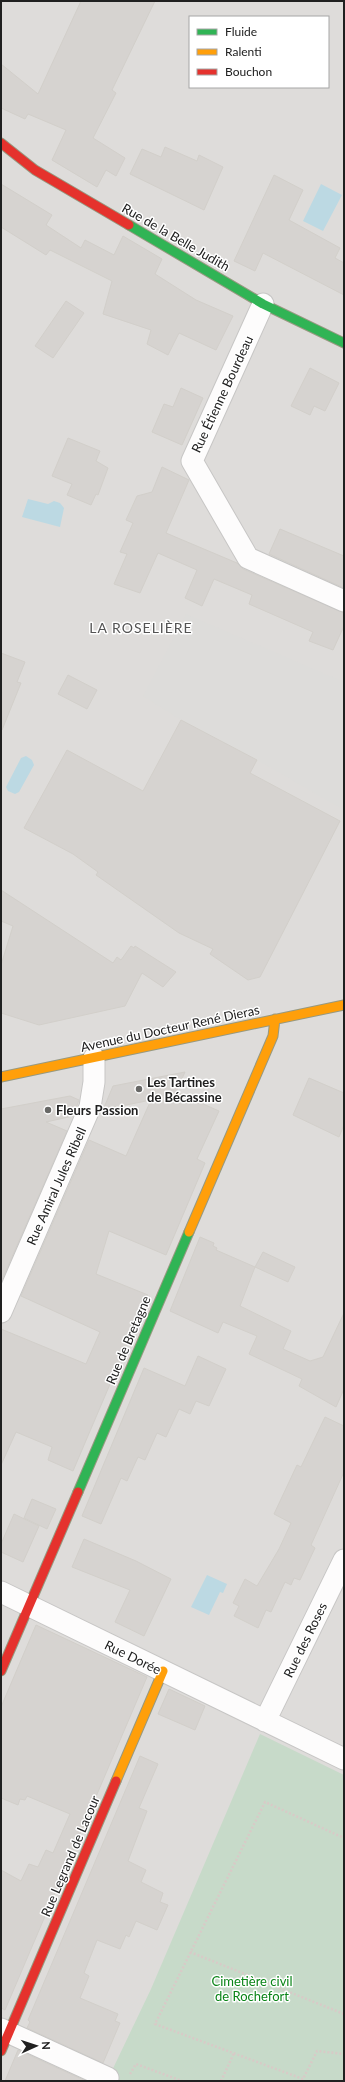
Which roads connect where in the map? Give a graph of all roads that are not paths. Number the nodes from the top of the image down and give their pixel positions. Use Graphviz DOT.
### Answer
graph roads {
  1 [pos="1,143"];
  2 [pos="263,304"];
  3 [pos="344,343"];
  4 [pos="344,600"];
  5 [pos="344,1005"];
  6 [pos="275,1019"];
  7 [pos="94,1058"];
  8 [pos="1,1077"];
  9 [pos="1,1312"];
  10 [pos="344,1560"];
  11 [pos="1,1592"];
  12 [pos="29,1606"];
  13 [pos="1,1670"];
  14 [pos="163,1671"];
  15 [pos="265,1721"];
  16 [pos="344,1759"];
  17 [pos="5,2030"];
  18 [pos="1,2051"];
  19 [pos="108,2078"];
  1 -- 2 [label="street, Rue de la Belle Judith"];
  2 -- 3 [label="street, Rue de la Belle Judith"];
  2 -- 4 [label="street, Rue Étienne Bourdeau"];
  5 -- 6 [label="street, Avenue du Docteur René Dieras"];
  6 -- 7 [label="street, Avenue du Docteur René Dieras"];
  6 -- 12 [label="street, Rue de Bretagne"];
  7 -- 8 [label="street, Avenue du Docteur René Dieras"];
  7 -- 9 [label="street, Rue Amiral Jules Ribell"];
  10 -- 15 [label="street, Rue des Roses"];
  11 -- 12 [label="street, Rue Dorée"];
  12 -- 13 [label="street, Rue de Bretagne"];
  12 -- 14 [label="street, Rue Dorée"];
  14 -- 15 [label="street, Rue Dorée"];
  14 -- 17 [label="street, Rue Legrand de Lacour"];
  15 -- 16 [label="street, Rue Dorée"];
  17 -- 18 [label="street, Rue Legrand de Lacour"];
  17 -- 19 [label="street"];
}
